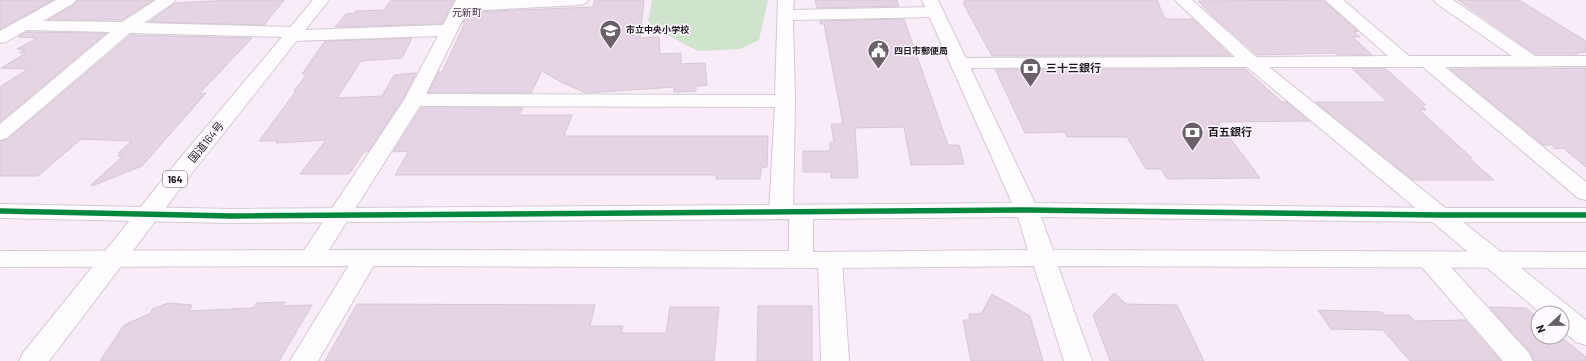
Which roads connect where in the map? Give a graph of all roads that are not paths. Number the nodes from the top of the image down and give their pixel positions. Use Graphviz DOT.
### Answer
graph roads {
  1 [pos="68,0"];
  2 [pos="167,0"];
  3 [pos="321,0"];
  4 [pos="580,0"];
  5 [pos="1183,0"];
  6 [pos="1333,0"];
  7 [pos="1442,0"];
  8 [pos="463,3"];
  9 [pos="932,6"];
  10 [pos="785,7"];
  11 [pos="23,25"];
  12 [pos="125,28"];
  13 [pos="450,30"];
  14 [pos="294,34"];
  15 [pos="0,38"];
  16 [pos="1404,61"];
  17 [pos="1427,61"];
  18 [pos="1531,61"];
  19 [pos="1251,62"];
  20 [pos="1578,62"];
  21 [pos="960,63"];
  22 [pos="1586,72"];
  23 [pos="414,100"];
  24 [pos="785,101"];
  25 [pos="0,134"];
  26 [pos="1586,193"];
  27 [pos="1027,210"];
  28 [pos="0,211"];
  29 [pos="791,212"];
  30 [pos="148,214"];
  31 [pos="1586,214"];
  32 [pos="339,215"];
  33 [pos="1439,215"];
  34 [pos="311,258"];
  35 [pos="366,258"];
  36 [pos="1044,258"];
  37 [pos="0,259"];
  38 [pos="112,259"];
  39 [pos="801,260"];
  40 [pos="830,260"];
  41 [pos="1430,260"];
  42 [pos="1494,260"];
  43 [pos="1586,260"];
  44 [pos="1549,305"];
  45 [pos="1570,322"];
  46 [pos="1586,335"];
  47 [pos="33,361"];
  48 [pos="304,361"];
  49 [pos="835,361"];
  50 [pos="1078,361"];
  51 [pos="1519,361"];
  1 -- 11 [label="main road"];
  2 -- 12 [label="main road"];
  3 -- 14 [label="main road, 国道164号 / 164"];
  4 -- 8 [label="main road"];
  5 -- 19 [label="main road"];
  6 -- 16 [label="main road"];
  7 -- 18 [label="main road"];
  8 -- 13 [label="main road"];
  9 -- 10 [label="main road"];
  9 -- 21 [label="main road"];
  10 -- 24 [label="main road"];
  11 -- 12 [label="main road"];
  11 -- 15 [label="main road"];
  12 -- 14 [label="main road"];
  12 -- 25 [label="main road"];
  13 -- 14 [label="main road"];
  13 -- 23 [label="main road"];
  14 -- 30 [label="main road, 国道164号 / 164"];
  16 -- 17 [label="main road"];
  16 -- 19 [label="main road"];
  17 -- 18 [label="main road"];
  17 -- 26 [label="main road"];
  18 -- 20 [label="main road"];
  19 -- 21 [label="main road"];
  19 -- 33 [label="main road"];
  20 -- 22 [label="main road"];
  21 -- 27 [label="main road"];
  23 -- 24 [label="main road"];
  23 -- 32 [label="main road"];
  24 -- 29 [label="main road"];
  27 -- 29 [label="main road"];
  27 -- 33 [label="main road"];
  27 -- 36 [label="main road"];
  28 -- 30 [label="main road"];
  29 -- 32 [label="main road"];
  29 -- 39 [label="main road"];
  30 -- 32 [label="main road"];
  30 -- 38 [label="main road, 国道164号 / 164"];
  31 -- 33 [label="main road"];
  32 -- 34 [label="main road"];
  33 -- 42 [label="main road"];
  34 -- 35 [label="main road"];
  34 -- 38 [label="main road"];
  35 -- 39 [label="main road"];
  35 -- 48 [label="main road"];
  36 -- 40 [label="main road"];
  36 -- 41 [label="main road"];
  36 -- 50 [label="main road"];
  37 -- 38 [label="main road"];
  38 -- 47 [label="main road, 国道164号 / 164"];
  39 -- 40 [label="main road"];
  40 -- 49 [label="main road"];
  41 -- 42 [label="main road"];
  41 -- 51 [label="main road"];
  42 -- 43 [label="main road"];
  42 -- 44 [label="main road"];
  45 -- 46 [label="main road"];
}
